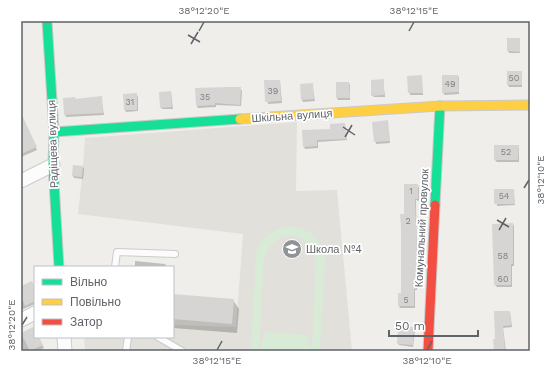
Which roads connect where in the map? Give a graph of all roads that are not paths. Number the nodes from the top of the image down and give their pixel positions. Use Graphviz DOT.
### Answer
graph roads {
  1 [pos="47,21"];
  2 [pos="530,105"];
  3 [pos="440,106"];
  4 [pos="54,132"];
  5 [pos="53,165"];
  6 [pos="21,181"];
  7 [pos="175,254"];
  8 [pos="59,266"];
  9 [pos="115,266"];
  10 [pos="34,314"];
  11 [pos="21,320"];
  12 [pos="64,338"];
  13 [pos="128,338"];
  14 [pos="160,338"];
  15 [pos="65,351"];
  16 [pos="126,351"];
  17 [pos="182,351"];
  18 [pos="428,351"];
  1 -- 4 [label="street, Радіщева вулиця"];
  2 -- 3 [label="street, Шкільна вулиця"];
  3 -- 4 [label="street, Шкільна вулиця"];
  3 -- 18 [label="street, Комунальний провулок"];
  4 -- 5 [label="street, Радіщева вулиця"];
  5 -- 6 [label="street"];
  5 -- 8 [label="street, Радіщева вулиця"];
  7 -- 9 [label="lane"];
  10 -- 11 [label="street"];
  12 -- 15 [label="street"];
  13 -- 16 [label="lane"];
  14 -- 17 [label="lane"];
}
